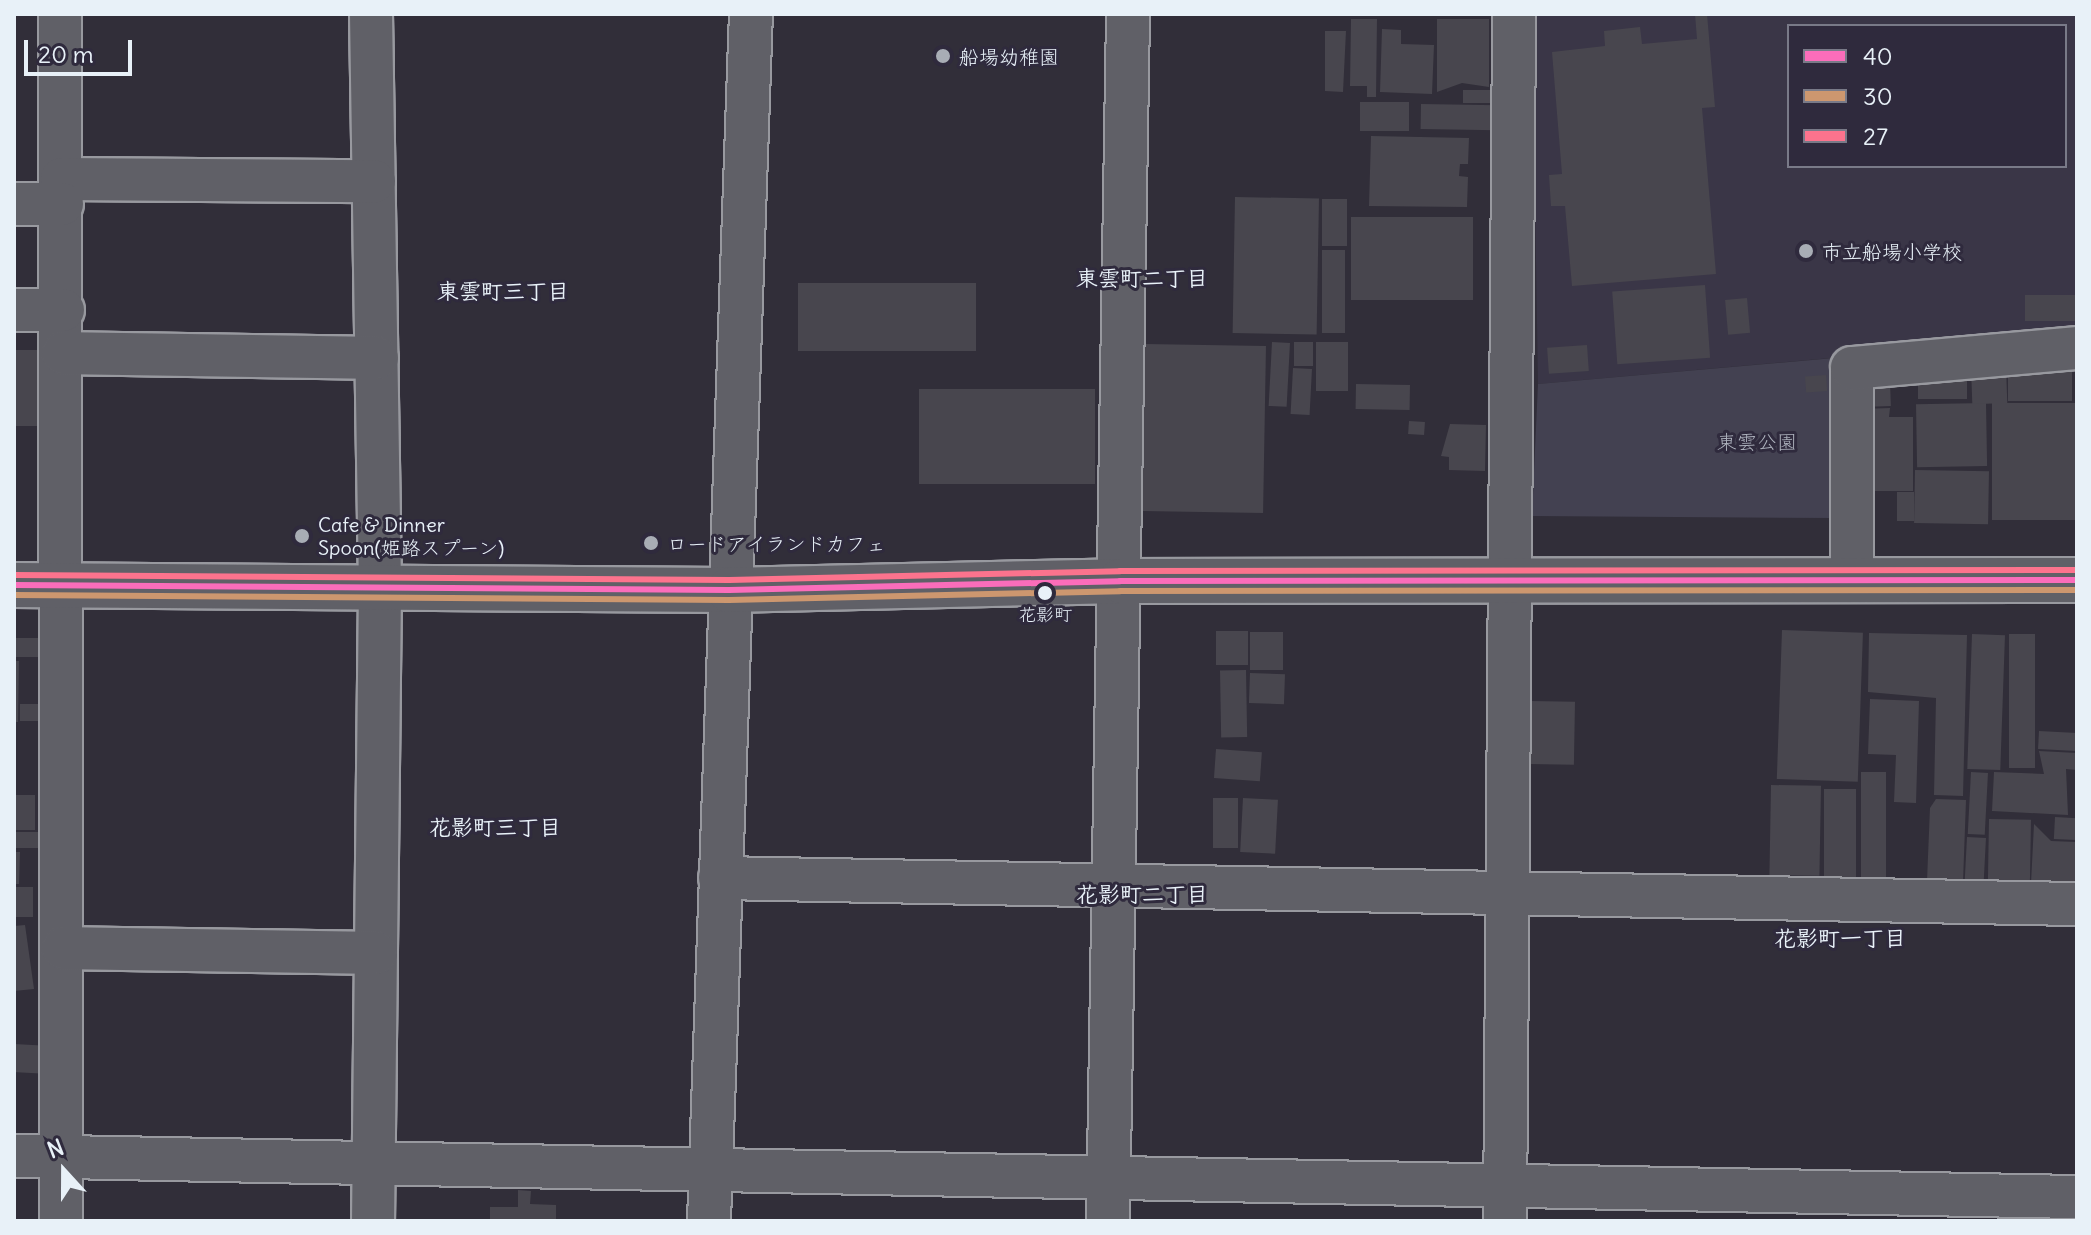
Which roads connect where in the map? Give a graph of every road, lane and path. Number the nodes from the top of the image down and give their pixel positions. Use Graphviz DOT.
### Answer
graph roads {
  1 [pos="60,14"];
  2 [pos="371,14"];
  3 [pos="751,14"];
  4 [pos="1128,14"];
  5 [pos="1514,14"];
  6 [pos="374,181"];
  7 [pos="62,192"];
  8 [pos="14,204"];
  9 [pos="14,310"];
  10 [pos="63,310"];
  11 [pos="2077,348"];
  12 [pos="63,353"];
  13 [pos="377,358"];
  14 [pos="1852,580"];
  15 [pos="2077,580"];
  16 [pos="1120,581"];
  17 [pos="14,585"];
  18 [pos="66,585"];
  19 [pos="1509,585"];
  20 [pos="380,587"];
  21 [pos="729,590"];
  22 [pos="720,878"];
  23 [pos="1117,884"];
  24 [pos="1511,892"];
  25 [pos="2077,904"];
  26 [pos="63,948"];
  27 [pos="376,953"];
  28 [pos="14,1156"];
  29 [pos="61,1156"];
  30 [pos="373,1161"];
  31 [pos="709,1169"];
  32 [pos="1108,1178"];
  33 [pos="2077,1197"];
  34 [pos="1505,1204"];
  35 [pos="61,1221"];
  36 [pos="373,1221"];
  37 [pos="709,1221"];
  38 [pos="1108,1221"];
  1 -- 7 [label="street"];
  2 -- 6 [label="street"];
  3 -- 21 [label="street"];
  4 -- 16 [label="street"];
  5 -- 19 [label="street"];
  6 -- 7 [label="street"];
  6 -- 13 [label="street"];
  7 -- 8 [label="street"];
  7 -- 10 [label="street"];
  9 -- 10 [label="street"];
  10 -- 12 [label="street"];
  11 -- 14 [label="street"];
  12 -- 13 [label="street"];
  12 -- 18 [label="street"];
  13 -- 20 [label="street"];
  14 -- 15 [label="street"];
  14 -- 19 [label="street"];
  16 -- 19 [label="street"];
  16 -- 21 [label="street"];
  16 -- 23 [label="street"];
  17 -- 18 [label="street"];
  18 -- 20 [label="street"];
  18 -- 26 [label="street"];
  19 -- 24 [label="street"];
  20 -- 21 [label="street"];
  20 -- 27 [label="street"];
  21 -- 22 [label="street"];
  22 -- 23 [label="street"];
  22 -- 31 [label="street"];
  23 -- 24 [label="street"];
  23 -- 32 [label="street"];
  24 -- 25 [label="street"];
  24 -- 34 [label="street"];
  26 -- 27 [label="street"];
  26 -- 29 [label="street"];
  27 -- 30 [label="street"];
  28 -- 29 [label="street"];
  29 -- 30 [label="street"];
  29 -- 35 [label="street"];
  30 -- 31 [label="street"];
  30 -- 36 [label="street"];
  31 -- 32 [label="street"];
  31 -- 37 [label="street"];
  32 -- 34 [label="street"];
  32 -- 38 [label="street"];
  33 -- 34 [label="street"];
}
